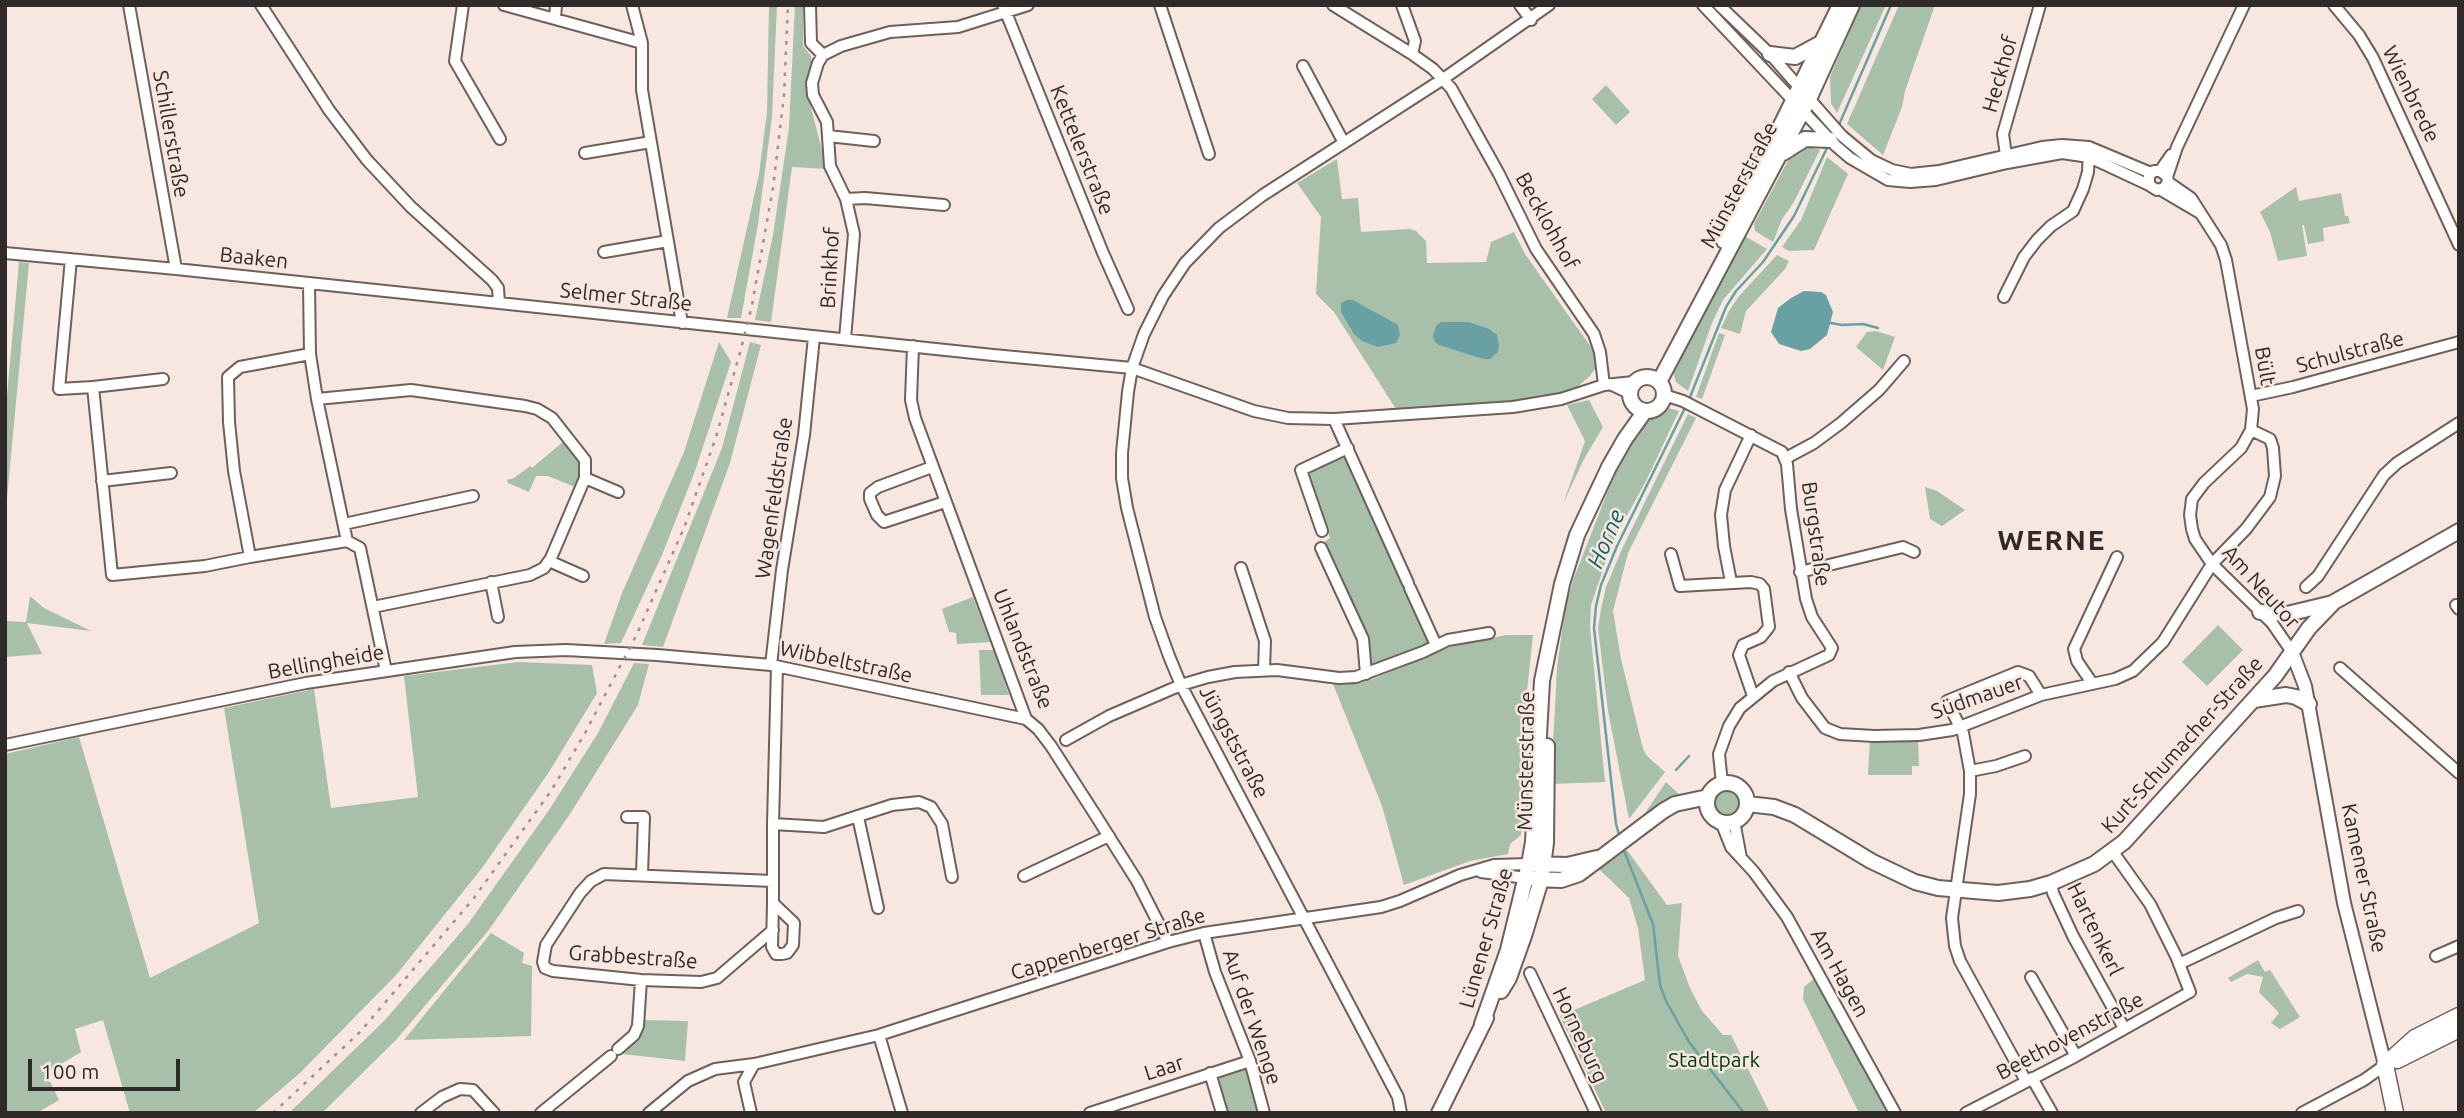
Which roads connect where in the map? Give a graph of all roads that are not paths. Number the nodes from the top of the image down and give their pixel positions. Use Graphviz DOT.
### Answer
graph roads {
  1 [pos="129,5"];
  2 [pos="261,5"];
  3 [pos="463,5"];
  4 [pos="504,5"];
  5 [pos="556,5"];
  6 [pos="632,5"];
  7 [pos="810,5"];
  8 [pos="1028,5"];
  9 [pos="1160,5"];
  10 [pos="1333,5"];
  11 [pos="1402,5"];
  12 [pos="1520,5"];
  13 [pos="1549,5"];
  14 [pos="1703,5"];
  15 [pos="1719,5"];
  16 [pos="1840,5"];
  17 [pos="1852,5"];
  18 [pos="2040,5"];
  19 [pos="2244,5"];
  20 [pos="2334,5"];
  21 [pos="1005,9"];
  22 [pos="555,19"];
  23 [pos="1531,20"];
  24 [pos="642,43"];
  25 [pos="1822,43"];
  26 [pos="1412,54"];
  27 [pos="1770,54"];
  28 [pos="823,55"];
  29 [pos="1303,66"];
  30 [pos="1443,79"];
  31 [pos="1799,86"];
  32 [pos="1801,103"];
  33 [pos="1829,135"];
  34 [pos="828,136"];
  35 [pos="500,138"];
  36 [pos="874,141"];
  37 [pos="651,142"];
  38 [pos="1344,143"];
  39 [pos="2089,152"];
  40 [pos="585,153"];
  41 [pos="1209,154"];
  42 [pos="2006,155"];
  43 [pos="1778,157"];
  44 [pos="2159,180"];
  45 [pos="846,199"];
  46 [pos="944,205"];
  47 [pos="668,241"];
  48 [pos="2459,245"];
  49 [pos="604,252"];
  50 [pos="5,253"];
  51 [pos="71,259"];
  52 [pos="176,269"];
  53 [pos="309,284"];
  54 [pos="2004,297"];
  55 [pos="499,303"];
  56 [pos="1128,309"];
  57 [pos="682,323"];
  58 [pos="814,337"];
  59 [pos="845,339"];
  60 [pos="2459,342"];
  61 [pos="913,346"];
  62 [pos="310,354"];
  63 [pos="1904,361"];
  64 [pos="1132,368"];
  65 [pos="163,379"];
  66 [pos="1607,385"];
  67 [pos="1658,385"];
  68 [pos="93,387"];
  69 [pos="2251,396"];
  70 [pos="1636,398"];
  71 [pos="317,400"];
  72 [pos="1334,419"];
  73 [pos="2459,423"];
  74 [pos="2251,429"];
  75 [pos="1751,435"];
  76 [pos="1348,448"];
  77 [pos="1786,458"];
  78 [pos="932,467"];
  79 [pos="170,473"];
  80 [pos="585,478"];
  81 [pos="102,481"];
  82 [pos="618,492"];
  83 [pos="473,496"];
  84 [pos="945,502"];
  85 [pos="344,524"];
  86 [pos="1322,531"];
  87 [pos="2459,531"];
  88 [pos="347,541"];
  89 [pos="1321,548"];
  90 [pos="1914,552"];
  91 [pos="1671,554"];
  92 [pos="250,557"];
  93 [pos="2117,557"];
  94 [pos="549,561"];
  95 [pos="2213,564"];
  96 [pos="1241,568"];
  97 [pos="1800,572"];
  98 [pos="583,576"];
  99 [pos="491,582"];
  100 [pos="1731,582"];
  101 [pos="2306,587"];
  102 [pos="2334,602"];
  103 [pos="373,607"];
  104 [pos="2260,612"];
  105 [pos="498,617"];
  106 [pos="1489,633"];
  107 [pos="1436,645"];
  108 [pos="2292,652"];
  109 [pos="657,655"];
  110 [pos="774,666"];
  111 [pos="2340,668"];
  112 [pos="1264,670"];
  113 [pos="386,671"];
  114 [pos="1789,672"];
  115 [pos="1366,674"];
  116 [pos="2092,683"];
  117 [pos="1181,685"];
  118 [pos="2041,695"];
  119 [pos="1753,696"];
  120 [pos="2254,700"];
  121 [pos="2309,704"];
  122 [pos="1026,719"];
  123 [pos="1961,727"];
  124 [pos="1066,740"];
  125 [pos="5,745"];
  126 [pos="2025,756"];
  127 [pos="1970,771"];
  128 [pos="2459,773"];
  129 [pos="1722,784"];
  130 [pos="1708,804"];
  131 [pos="1747,804"];
  132 [pos="627,817"];
  133 [pos="858,817"];
  134 [pos="1728,821"];
  135 [pos="773,824"];
  136 [pos="1109,836"];
  137 [pos="2113,852"];
  138 [pos="1605,854"];
  139 [pos="1533,869"];
  140 [pos="642,874"];
  141 [pos="1024,876"];
  142 [pos="952,877"];
  143 [pos="1541,880"];
  144 [pos="773,881"];
  145 [pos="2051,883"];
  146 [pos="1955,891"];
  147 [pos="773,903"];
  148 [pos="878,908"];
  149 [pos="2298,911"];
  150 [pos="1305,918"];
  151 [pos="773,930"];
  152 [pos="1204,933"];
  153 [pos="1168,942"];
  154 [pos="2459,947"];
  155 [pos="2436,956"];
  156 [pos="2179,964"];
  157 [pos="1530,973"];
  158 [pos="2031,976"];
  159 [pos="641,980"];
  160 [pos="2459,1016"];
  161 [pos="1482,1024"];
  162 [pos="2124,1028"];
  163 [pos="2459,1029"];
  164 [pos="879,1035"];
  165 [pos="2076,1056"];
  166 [pos="1250,1061"];
  167 [pos="754,1064"];
  168 [pos="2381,1068"];
  169 [pos="1210,1073"];
  170 [pos="2029,1079"];
  171 [pos="1401,1111"];
  172 [pos="421,1113"];
  173 [pos="494,1113"];
  174 [pos="541,1113"];
  175 [pos="649,1113"];
  176 [pos="751,1113"];
  177 [pos="902,1113"];
  178 [pos="1090,1113"];
  179 [pos="1222,1113"];
  180 [pos="1264,1113"];
  181 [pos="1439,1113"];
  182 [pos="1595,1113"];
  183 [pos="1895,1113"];
  184 [pos="1966,1113"];
  185 [pos="2052,1113"];
  186 [pos="2302,1113"];
  187 [pos="2395,1113"];
  1 -- 52 [label="street, Schillerstraße"];
  2 -- 55 [label="street"];
  3 -- 35 [label="street"];
  4 -- 22 [label="street"];
  5 -- 22 [label="street"];
  6 -- 24 [label="street"];
  7 -- 28 [label="street"];
  8 -- 21 [label="street"];
  9 -- 41 [label="street"];
  10 -- 26 [label="street"];
  11 -- 26 [label="street"];
  12 -- 23 [label="street"];
  13 -- 23 [label="street, Jüngststraße"];
  14 -- 32 [label="street"];
  15 -- 27 [label="street"];
  16 -- 25 [label="main road, Münsterstraße"];
  17 -- 32 [label="main road, Münsterstraße"];
  18 -- 42 [label="street, Heckhof"];
  19 -- 44 [label="street"];
  20 -- 48 [label="street, Wienbrede"];
  21 -- 28 [label="street"];
  21 -- 56 [label="street, Kettelerstraße"];
  22 -- 24 [label="street"];
  23 -- 30 [label="street, Jüngststraße"];
  24 -- 37 [label="street"];
  25 -- 27 [label="main road"];
  25 -- 31 [label="main road, Münsterstraße"];
  26 -- 30 [label="street"];
  27 -- 31 [label="street"];
  28 -- 34 [label="street, Brinkhof"];
  29 -- 38 [label="street"];
  30 -- 38 [label="street, Jüngststraße"];
  30 -- 66 [label="street, Becklohhof"];
  31 -- 32 [label="main road, Münsterstraße"];
  32 -- 33 [label="street"];
  32 -- 43 [label="main road, Münsterstraße"];
  32 -- 67 [label="main road, Münsterstraße"];
  33 -- 39 [label="street"];
  33 -- 42 [label="street"];
  33 -- 43 [label="main road"];
  34 -- 36 [label="street"];
  34 -- 45 [label="street, Brinkhof"];
  37 -- 40 [label="street"];
  37 -- 47 [label="street"];
  38 -- 64 [label="street, Jüngststraße"];
  39 -- 42 [label="street"];
  39 -- 44 [label="street, Bült"];
  39 -- 54 [label="street"];
  43 -- 67 [label="main road, Münsterstraße"];
  44 -- 69 [label="street, Bült"];
  45 -- 46 [label="street, Brinkhof"];
  45 -- 59 [label="street, Brinkhof"];
  47 -- 49 [label="street"];
  47 -- 57 [label="street"];
  50 -- 51 [label="street, Baaken"];
  51 -- 52 [label="street, Baaken"];
  51 -- 68 [label="street"];
  52 -- 53 [label="street, Baaken"];
  53 -- 55 [label="street, Baaken"];
  53 -- 62 [label="street"];
  55 -- 57 [label="street, Selmer Straße"];
  57 -- 58 [label="street, Selmer Straße"];
  58 -- 59 [label="street, Selmer Straße"];
  58 -- 110 [label="street, Wagenfeldstraße"];
  59 -- 61 [label="street, Selmer Straße"];
  60 -- 69 [label="street, Schulstraße"];
  61 -- 64 [label="street, Selmer Straße"];
  61 -- 78 [label="street, Uhlandstraße"];
  62 -- 71 [label="street"];
  62 -- 92 [label="street"];
  63 -- 77 [label="street"];
  64 -- 72 [label="street"];
  64 -- 117 [label="street, Jüngststraße"];
  65 -- 68 [label="street"];
  66 -- 70 [label="street"];
  66 -- 72 [label="street"];
  67 -- 70 [label="main road"];
  67 -- 70 [label="main road, Münsterstraße"];
  67 -- 75 [label="street, Burgstraße"];
  68 -- 81 [label="street"];
  69 -- 74 [label="street, Bült"];
  70 -- 139 [label="main road, Münsterstraße"];
  71 -- 80 [label="street"];
  71 -- 85 [label="street"];
  72 -- 76 [label="street"];
  73 -- 101 [label="street"];
  74 -- 95 [label="street, Am Neutor"];
  74 -- 95 [label="street, Südmauer"];
  75 -- 77 [label="street, Burgstraße"];
  75 -- 100 [label="street"];
  76 -- 86 [label="street"];
  76 -- 107 [label="street"];
  77 -- 97 [label="street, Burgstraße"];
  78 -- 84 [label="street, Uhlandstraße"];
  78 -- 84 [label="street"];
  79 -- 81 [label="street"];
  80 -- 82 [label="street"];
  80 -- 94 [label="street"];
  81 -- 92 [label="street"];
  83 -- 85 [label="street"];
  84 -- 122 [label="street, Uhlandstraße"];
  85 -- 88 [label="street"];
  87 -- 102 [label="main road"];
  88 -- 92 [label="street"];
  88 -- 103 [label="street"];
  89 -- 115 [label="street"];
  90 -- 97 [label="street"];
  91 -- 100 [label="street"];
  93 -- 116 [label="street"];
  94 -- 98 [label="street"];
  94 -- 99 [label="street"];
  95 -- 104 [label="street, Am Neutor"];
  95 -- 116 [label="street, Südmauer"];
  96 -- 112 [label="street"];
  97 -- 114 [label="street, Burgstraße"];
  99 -- 103 [label="street"];
  99 -- 105 [label="street"];
  100 -- 119 [label="street"];
  102 -- 104 [label="main road"];
  102 -- 108 [label="main road, Kurt-Schumacher-Straße"];
  103 -- 113 [label="street"];
  104 -- 108 [label="street, Am Neutor"];
  106 -- 107 [label="street"];
  107 -- 115 [label="street"];
  108 -- 120 [label="main road, Kurt-Schumacher-Straße"];
  108 -- 121 [label="street, Kamener Straße"];
  109 -- 110 [label="street, Wibbeltstraße"];
  109 -- 113 [label="street, Bellingheide"];
  110 -- 122 [label="street, Wibbeltstraße"];
  110 -- 135 [label="street, Wagenfeldstraße"];
  111 -- 128 [label="street"];
  112 -- 115 [label="street"];
  112 -- 117 [label="street"];
  113 -- 125 [label="street, Bellingheide"];
  114 -- 119 [label="street"];
  114 -- 123 [label="street, Südmauer"];
  116 -- 118 [label="street, Südmauer"];
  117 -- 124 [label="street"];
  117 -- 150 [label="street, Jüngststraße"];
  118 -- 123 [label="street, Südmauer"];
  118 -- 123 [label="street, Südmauer"];
  119 -- 129 [label="street"];
  120 -- 121 [label="main road"];
  120 -- 137 [label="main road, Kurt-Schumacher-Straße"];
  121 -- 168 [label="street, Kamener Straße"];
  122 -- 136 [label="street, Uhlandstraße"];
  123 -- 127 [label="street"];
  126 -- 127 [label="street"];
  127 -- 146 [label="street"];
  129 -- 130 [label="main road"];
  129 -- 131 [label="main road"];
  130 -- 134 [label="main road"];
  130 -- 138 [label="main road"];
  131 -- 134 [label="main road"];
  131 -- 146 [label="main road, Kurt-Schumacher-Straße"];
  132 -- 140 [label="street"];
  133 -- 135 [label="street"];
  133 -- 142 [label="street"];
  133 -- 148 [label="street"];
  134 -- 183 [label="street, Am Hagen"];
  135 -- 144 [label="street, Wagenfeldstraße"];
  136 -- 141 [label="street"];
  136 -- 153 [label="street, Uhlandstraße"];
  137 -- 145 [label="main road, Kurt-Schumacher-Straße"];
  137 -- 156 [label="street"];
  138 -- 139 [label="main road"];
  138 -- 143 [label="main road"];
  139 -- 143 [label="main road"];
  139 -- 150 [label="street, Cappenberger Straße"];
  139 -- 161 [label="main road, Lünener Straße"];
  140 -- 144 [label="street, Grabbestraße"];
  140 -- 159 [label="street, Grabbestraße"];
  143 -- 161 [label="main road, Lünener Straße"];
  144 -- 147 [label="street, Wagenfeldstraße"];
  145 -- 146 [label="main road, Kurt-Schumacher-Straße"];
  145 -- 162 [label="street, Hartenkerl"];
  146 -- 170 [label="street"];
  147 -- 151 [label="street, Wagenfeldstraße"];
  147 -- 151 [label="street"];
  149 -- 156 [label="street"];
  150 -- 152 [label="street, Cappenberger Straße"];
  150 -- 171 [label="street, Jüngststraße"];
  151 -- 159 [label="street, Grabbestraße"];
  152 -- 153 [label="street, Cappenberger Straße"];
  152 -- 166 [label="street, Auf der Wenge"];
  153 -- 164 [label="street, Cappenberger Straße"];
  154 -- 155 [label="street"];
  156 -- 162 [label="street, Beethovenstraße"];
  157 -- 182 [label="street, Horneburg"];
  158 -- 165 [label="street"];
  159 -- 174 [label="street"];
  160 -- 168 [label="main road"];
  161 -- 181 [label="main road, Lünener Straße"];
  162 -- 165 [label="street, Beethovenstraße"];
  163 -- 168 [label="main road"];
  164 -- 167 [label="street, Cappenberger Straße"];
  164 -- 177 [label="street"];
  165 -- 170 [label="street, Beethovenstraße"];
  166 -- 169 [label="street, Laar"];
  166 -- 180 [label="street, Auf der Wenge"];
  167 -- 175 [label="street, Cappenberger Straße"];
  167 -- 176 [label="street"];
  168 -- 186 [label="street"];
  168 -- 187 [label="main road, Kamener Straße"];
  169 -- 178 [label="street, Laar"];
  169 -- 179 [label="street"];
  170 -- 184 [label="street, Beethovenstraße"];
  170 -- 185 [label="street"];
  172 -- 173 [label="street"];
}
